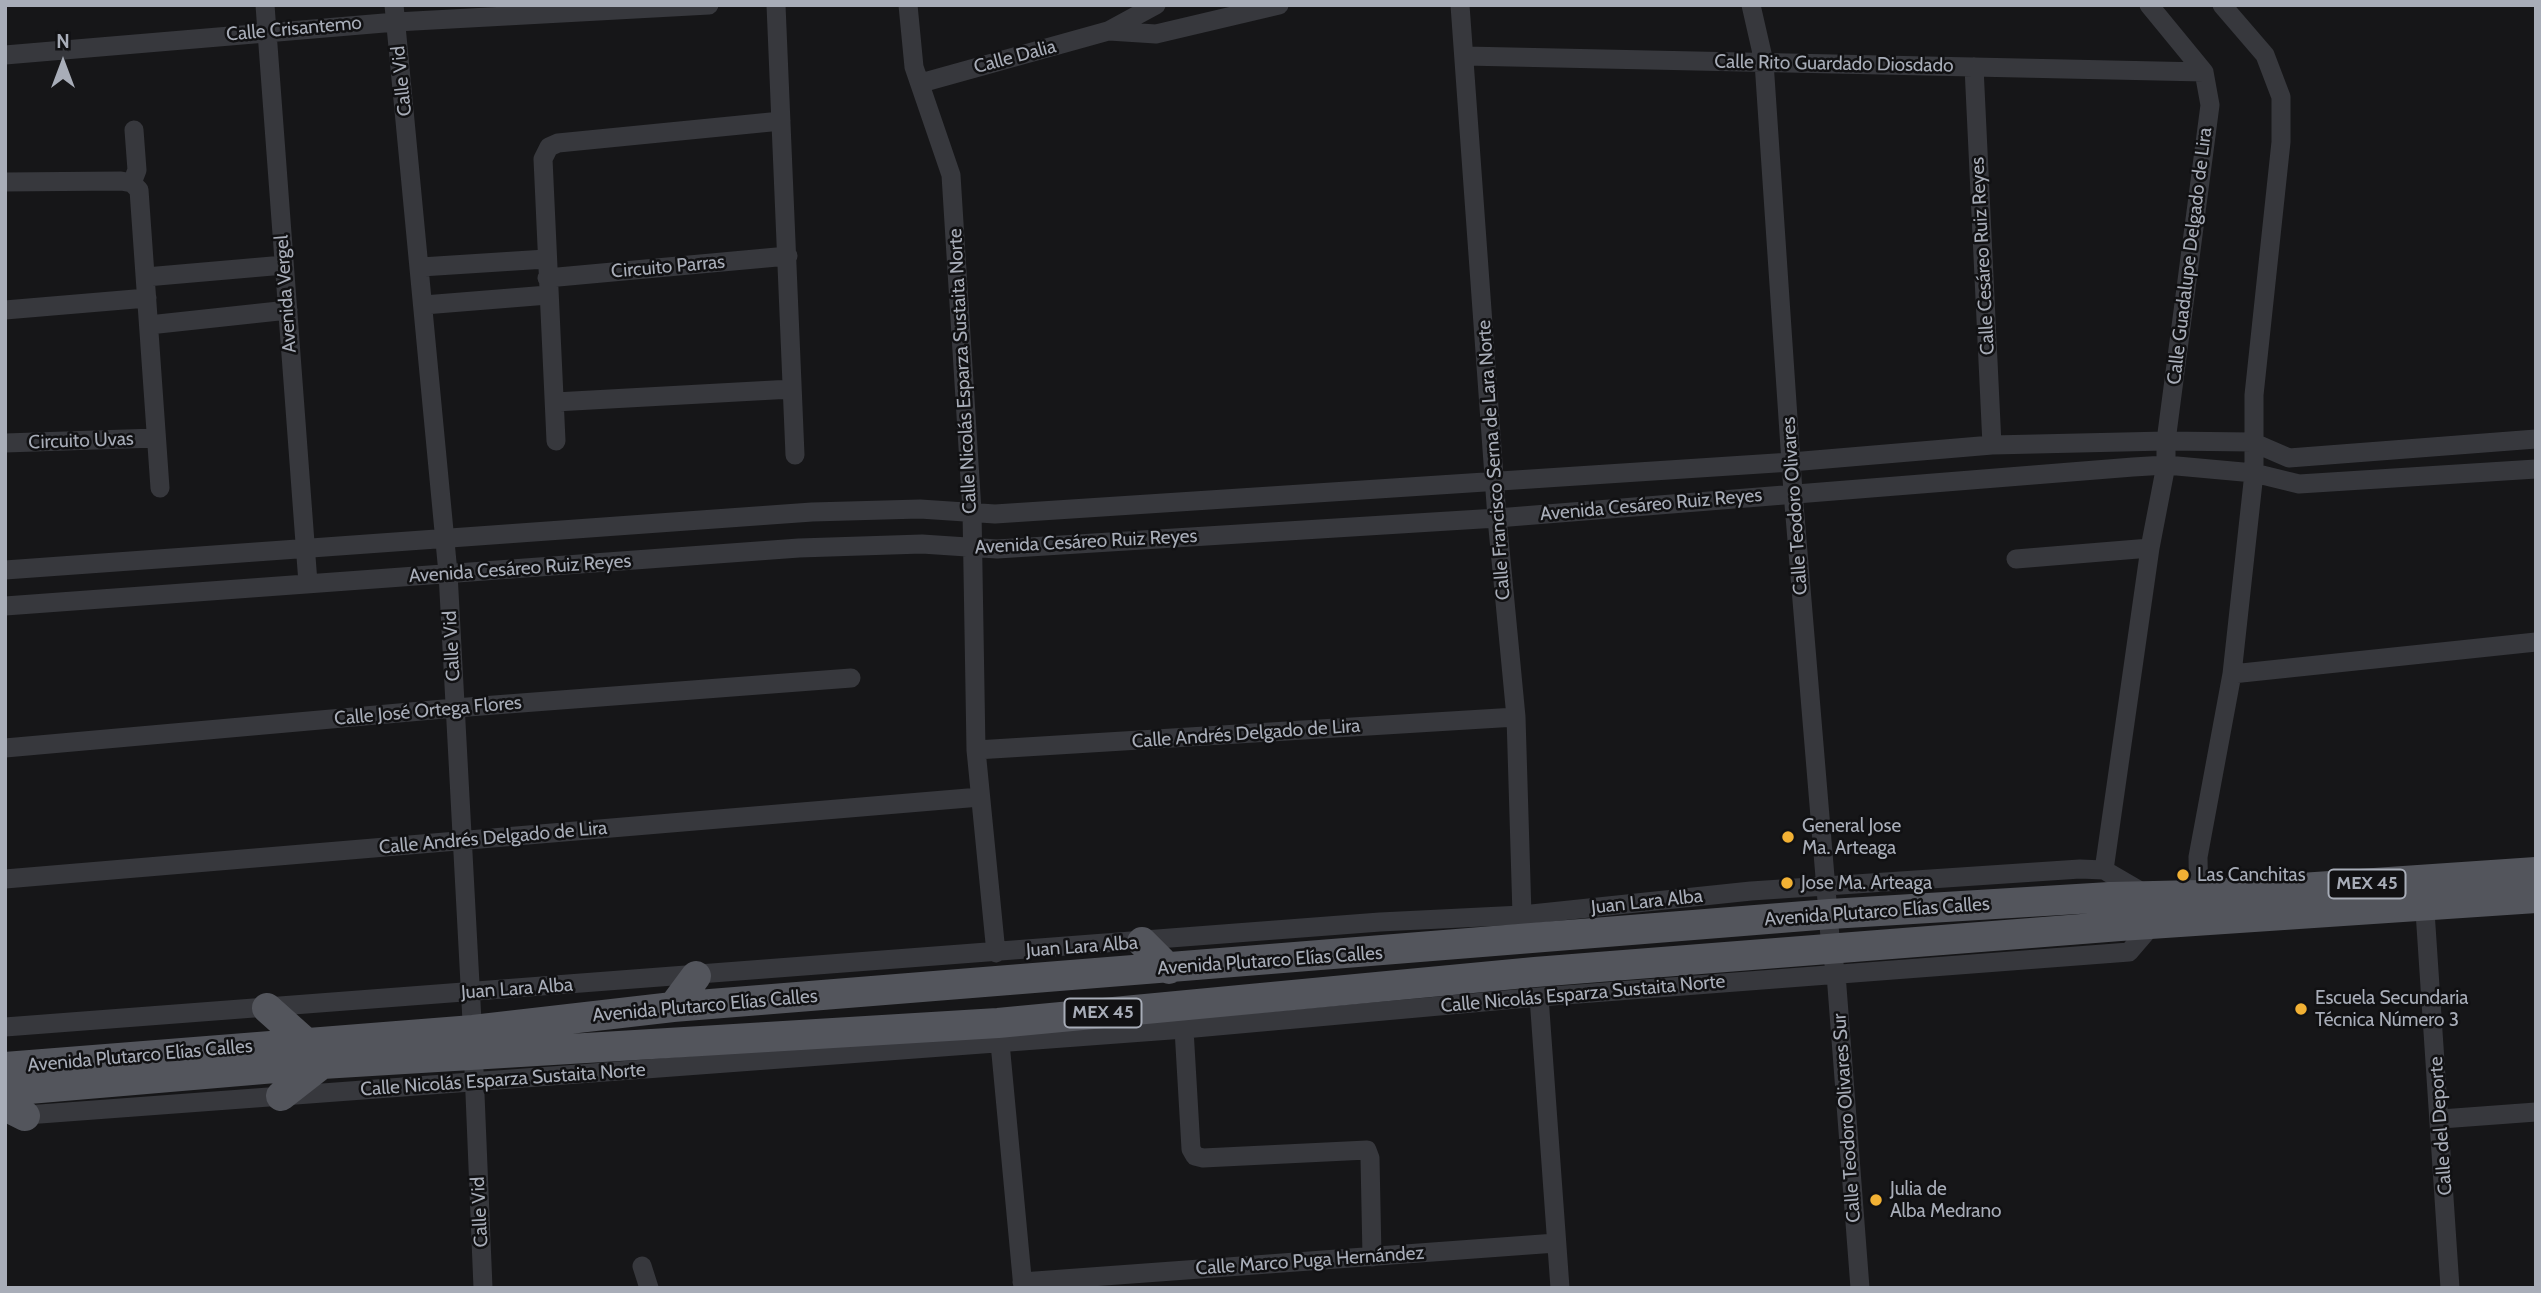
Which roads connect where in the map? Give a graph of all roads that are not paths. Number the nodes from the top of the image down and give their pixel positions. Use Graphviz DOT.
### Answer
graph roads {
  1 [pos="265,5"];
  2 [pos="709,5"];
  3 [pos="776,5"];
  4 [pos="908,5"];
  5 [pos="1156,5"];
  6 [pos="1279,5"];
  7 [pos="1460,5"];
  8 [pos="1751,5"];
  9 [pos="2149,5"];
  10 [pos="2222,5"];
  11 [pos="395,13"];
  12 [pos="267,31"];
  13 [pos="1108,32"];
  14 [pos="5,55"];
  15 [pos="1465,56"];
  16 [pos="1764,62"];
  17 [pos="1974,67"];
  18 [pos="2204,72"];
  19 [pos="921,83"];
  20 [pos="781,121"];
  21 [pos="134,130"];
  22 [pos="5,182"];
  23 [pos="132,183"];
  24 [pos="788,256"];
  25 [pos="284,265"];
  26 [pos="421,267"];
  27 [pos="146,277"];
  28 [pos="547,277"];
  29 [pos="147,298"];
  30 [pos="424,305"];
  31 [pos="5,310"];
  32 [pos="288,310"];
  33 [pos="149,325"];
  34 [pos="792,389"];
  35 [pos="555,402"];
  36 [pos="156,438"];
  37 [pos="2536,439"];
  38 [pos="556,441"];
  39 [pos="2166,441"];
  40 [pos="2252,442"];
  41 [pos="5,443"];
  42 [pos="1992,445"];
  43 [pos="795,455"];
  44 [pos="1791,463"];
  45 [pos="2166,465"];
  46 [pos="2536,469"];
  47 [pos="2255,473"];
  48 [pos="1495,482"];
  49 [pos="160,488"];
  50 [pos="1793,492"];
  51 [pos="972,511"];
  52 [pos="1497,518"];
  53 [pos="445,538"];
  54 [pos="305,548"];
  55 [pos="2150,548"];
  56 [pos="972,549"];
  57 [pos="2016,559"];
  58 [pos="5,570"];
  59 [pos="448,573"];
  60 [pos="308,583"];
  61 [pos="5,606"];
  62 [pos="2536,642"];
  63 [pos="2232,674"];
  64 [pos="851,678"];
  65 [pos="455,708"];
  66 [pos="1516,717"];
  67 [pos="5,748"];
  68 [pos="976,750"];
  69 [pos="980,797"];
  70 [pos="463,841"];
  71 [pos="2104,870"];
  72 [pos="2536,872"];
  73 [pos="5,879"];
  74 [pos="2424,893"];
  75 [pos="2536,898"];
  76 [pos="1828,900"];
  77 [pos="2199,908"];
  78 [pos="2152,911"];
  79 [pos="1522,915"];
  80 [pos="1380,922"];
  81 [pos="1142,942"];
  82 [pos="1382,952"];
  83 [pos="996,953"];
  84 [pos="1834,962"];
  85 [pos="1169,968"];
  86 [pos="696,976"];
  87 [pos="1395,986"];
  88 [pos="469,993"];
  89 [pos="1539,997"];
  90 [pos="673,1007"];
  91 [pos="267,1008"];
  92 [pos="1162,1008"];
  93 [pos="1360,1012"];
  94 [pos="5,1027"];
  95 [pos="1189,1028"];
  96 [pos="1000,1042"];
  97 [pos="663,1045"];
  98 [pos="314,1053"];
  99 [pos="473,1055"];
  100 [pos="706,1065"];
  101 [pos="5,1067"];
  102 [pos="5,1091"];
  103 [pos="281,1097"];
  104 [pos="2536,1112"];
  105 [pos="12,1113"];
  106 [pos="2441,1119"];
  107 [pos="1556,1243"];
  108 [pos="1372,1256"];
  109 [pos="642,1266"];
  110 [pos="1022,1285"];
  111 [pos="484,1288"];
  112 [pos="649,1288"];
  113 [pos="1560,1288"];
  114 [pos="1860,1288"];
  115 [pos="2450,1288"];
  1 -- 12 [label="street, Avenida Vergel"];
  2 -- 11 [label="street, Calle Crisantemo"];
  3 -- 20 [label="street"];
  4 -- 19 [label="street, Calle Nicolás Esparza Sustaita Norte"];
  5 -- 13 [label="street, Calle Dalia"];
  6 -- 13 [label="street, Calle Dalia"];
  7 -- 15 [label="street, Calle Francisco Serna de Lara Norte"];
  8 -- 16 [label="street, Calle Teodoro Olivares"];
  9 -- 18 [label="street"];
  10 -- 40 [label="street"];
  11 -- 12 [label="street, Calle Crisantemo"];
  11 -- 26 [label="street, Calle Vid"];
  12 -- 14 [label="street, Calle Crisantemo"];
  12 -- 25 [label="street, Avenida Vergel"];
  13 -- 19 [label="street, Calle Dalia"];
  15 -- 16 [label="street, Calle Rito Guardado Diosdado"];
  15 -- 48 [label="street, Calle Francisco Serna de Lara Norte"];
  16 -- 17 [label="street, Calle Rito Guardado Diosdado"];
  16 -- 44 [label="street, Calle Teodoro Olivares"];
  17 -- 18 [label="street, Calle Rito Guardado Diosdado"];
  17 -- 42 [label="street, Calle Cesáreo Ruiz Reyes"];
  18 -- 39 [label="street, Calle Guadalupe Delgado de Lira"];
  19 -- 51 [label="street, Calle Nicolás Esparza Sustaita Norte"];
  20 -- 24 [label="street"];
  20 -- 28 [label="street"];
  21 -- 23 [label="street, Circuito Uvas"];
  22 -- 23 [label="street"];
  23 -- 27 [label="street, Circuito Uvas"];
  24 -- 28 [label="street, Circuito Parras"];
  24 -- 34 [label="street"];
  25 -- 27 [label="street"];
  25 -- 32 [label="street, Avenida Vergel"];
  26 -- 28 [label="street, Circuito Parras"];
  26 -- 30 [label="street, Calle Vid"];
  27 -- 29 [label="street, Circuito Uvas"];
  28 -- 30 [label="street, Circuito Parras"];
  28 -- 35 [label="street"];
  29 -- 31 [label="street"];
  29 -- 33 [label="street, Circuito Uvas"];
  30 -- 53 [label="street, Calle Vid"];
  32 -- 33 [label="street"];
  32 -- 54 [label="street, Avenida Vergel"];
  33 -- 36 [label="street, Circuito Uvas"];
  34 -- 35 [label="street"];
  34 -- 43 [label="street"];
  35 -- 38 [label="street"];
  36 -- 41 [label="street, Circuito Uvas"];
  36 -- 49 [label="street, Circuito Uvas"];
  37 -- 40 [label="street"];
  39 -- 40 [label="street, Avenida Cesáreo Ruiz Reyes"];
  39 -- 42 [label="street, Avenida Cesáreo Ruiz Reyes"];
  39 -- 45 [label="street, Calle Guadalupe Delgado de Lira"];
  40 -- 47 [label="street"];
  42 -- 44 [label="street, Avenida Cesáreo Ruiz Reyes"];
  44 -- 48 [label="street, Avenida Cesáreo Ruiz Reyes"];
  44 -- 50 [label="street, Calle Teodoro Olivares"];
  45 -- 47 [label="street, Avenida Cesáreo Ruiz Reyes"];
  45 -- 50 [label="street, Avenida Cesáreo Ruiz Reyes"];
  45 -- 55 [label="street, Calle Guadalupe Delgado de Lira"];
  46 -- 47 [label="street, Avenida Cesáreo Ruiz Reyes"];
  47 -- 63 [label="street"];
  48 -- 51 [label="street, Avenida Cesáreo Ruiz Reyes"];
  48 -- 52 [label="street, Calle Francisco Serna de Lara Norte"];
  50 -- 52 [label="street, Avenida Cesáreo Ruiz Reyes"];
  50 -- 76 [label="street, Calle Teodoro Olivares"];
  51 -- 53 [label="street, Avenida Cesáreo Ruiz Reyes"];
  51 -- 56 [label="street, Calle Nicolás Esparza Sustaita Norte"];
  52 -- 56 [label="street, Avenida Cesáreo Ruiz Reyes"];
  52 -- 66 [label="street, Calle Francisco Serna de Lara Norte"];
  53 -- 54 [label="street, Avenida Cesáreo Ruiz Reyes"];
  53 -- 59 [label="street, Calle Vid"];
  54 -- 58 [label="street, Avenida Cesáreo Ruiz Reyes"];
  54 -- 60 [label="street, Avenida Vergel"];
  55 -- 57 [label="street"];
  55 -- 71 [label="street, Calle Guadalupe Delgado de Lira"];
  56 -- 59 [label="street, Avenida Cesáreo Ruiz Reyes"];
  56 -- 68 [label="street, Calle Nicolás Esparza Sustaita Norte"];
  59 -- 60 [label="street, Avenida Cesáreo Ruiz Reyes"];
  59 -- 65 [label="street, Calle Vid"];
  60 -- 61 [label="street, Avenida Cesáreo Ruiz Reyes"];
  62 -- 63 [label="street"];
  63 -- 77 [label="street"];
  64 -- 65 [label="street, Calle José Ortega Flores"];
  65 -- 67 [label="street, Calle José Ortega Flores"];
  65 -- 70 [label="street, Calle Vid"];
  66 -- 68 [label="street, Calle Andrés Delgado de Lira"];
  66 -- 79 [label="street, Calle Francisco Serna de Lara Norte"];
  68 -- 69 [label="street, Calle Nicolás Esparza Sustaita Norte"];
  69 -- 70 [label="street, Calle Andrés Delgado de Lira"];
  69 -- 83 [label="street, Calle Nicolás Esparza Sustaita Norte"];
  70 -- 73 [label="street, Calle Andrés Delgado de Lira"];
  70 -- 88 [label="street, Calle Vid"];
  71 -- 76 [label="street, Juan Lara Alba"];
  71 -- 78 [label="street"];
  72 -- 74 [label="main road, Avenida Plutarco Elías Calles / MEX 45"];
  74 -- 75 [label="main road, Avenida Plutarco Elías Calles / MEX 45"];
  74 -- 77 [label="main road, Avenida Plutarco Elías Calles / MEX 45"];
  74 -- 106 [label="street, Calle del Deporte"];
  76 -- 78 [label="main road, Avenida Plutarco Elías Calles / MEX 45"];
  76 -- 79 [label="street, Juan Lara Alba"];
  76 -- 82 [label="main road, Avenida Plutarco Elías Calles / MEX 45"];
  76 -- 84 [label="street, Calle Teodoro Olivares"];
  77 -- 78 [label="main road, Avenida Plutarco Elías Calles / MEX 45"];
  78 -- 84 [label="main road, Avenida Plutarco Elías Calles / MEX 45"];
  79 -- 80 [label="street, Juan Lara Alba"];
  80 -- 81 [label="street, Juan Lara Alba"];
  80 -- 82 [label="street"];
  81 -- 83 [label="street, Juan Lara Alba"];
  81 -- 85 [label="main road"];
  82 -- 85 [label="main road, Avenida Plutarco Elías Calles / MEX 45"];
  83 -- 86 [label="street, Juan Lara Alba"];
  84 -- 87 [label="main road, Avenida Plutarco Elías Calles / MEX 45"];
  84 -- 89 [label="street, Calle Nicolás Esparza Sustaita Norte"];
  84 -- 114 [label="street, Calle Teodoro Olivares Sur"];
  85 -- 90 [label="main road, Avenida Plutarco Elías Calles / MEX 45"];
  86 -- 88 [label="street, Juan Lara Alba"];
  86 -- 90 [label="main road"];
  87 -- 92 [label="main road, Avenida Plutarco Elías Calles / MEX 45"];
  87 -- 93 [label="main road"];
  88 -- 91 [label="street, Juan Lara Alba"];
  88 -- 99 [label="street, Calle Vid"];
  89 -- 93 [label="street, Calle Nicolás Esparza Sustaita Norte"];
  89 -- 107 [label="street"];
  90 -- 99 [label="main road, Avenida Plutarco Elías Calles / MEX 45"];
  91 -- 94 [label="street, Juan Lara Alba"];
  91 -- 98 [label="main road"];
  92 -- 95 [label="main road"];
  92 -- 97 [label="main road, Avenida Plutarco Elías Calles / MEX 45"];
  93 -- 95 [label="street, Calle Nicolás Esparza Sustaita Norte"];
  95 -- 96 [label="street, Calle Nicolás Esparza Sustaita Norte"];
  95 -- 108 [label="street"];
  96 -- 100 [label="street, Calle Nicolás Esparza Sustaita Norte"];
  96 -- 110 [label="street"];
  97 -- 99 [label="main road, Avenida Plutarco Elías Calles / MEX 45"];
  97 -- 100 [label="main road"];
  98 -- 99 [label="main road, Avenida Plutarco Elías Calles / MEX 45"];
  98 -- 101 [label="main road, Avenida Plutarco Elías Calles / MEX 45"];
  98 -- 102 [label="main road, Avenida Plutarco Elías Calles / MEX 45"];
  98 -- 103 [label="main road"];
  99 -- 100 [label="street, Calle Nicolás Esparza Sustaita Norte"];
  99 -- 103 [label="street, Calle Nicolás Esparza Sustaita Norte"];
  99 -- 111 [label="street, Calle Vid"];
  103 -- 105 [label="street, Calle Nicolás Esparza Sustaita Norte"];
  104 -- 106 [label="street"];
  106 -- 115 [label="street, Calle del Deporte"];
  107 -- 108 [label="street, Calle Marco Puga Hernández"];
  107 -- 113 [label="street"];
  108 -- 110 [label="street, Calle Marco Puga Hernández"];
  109 -- 112 [label="street"];
}
